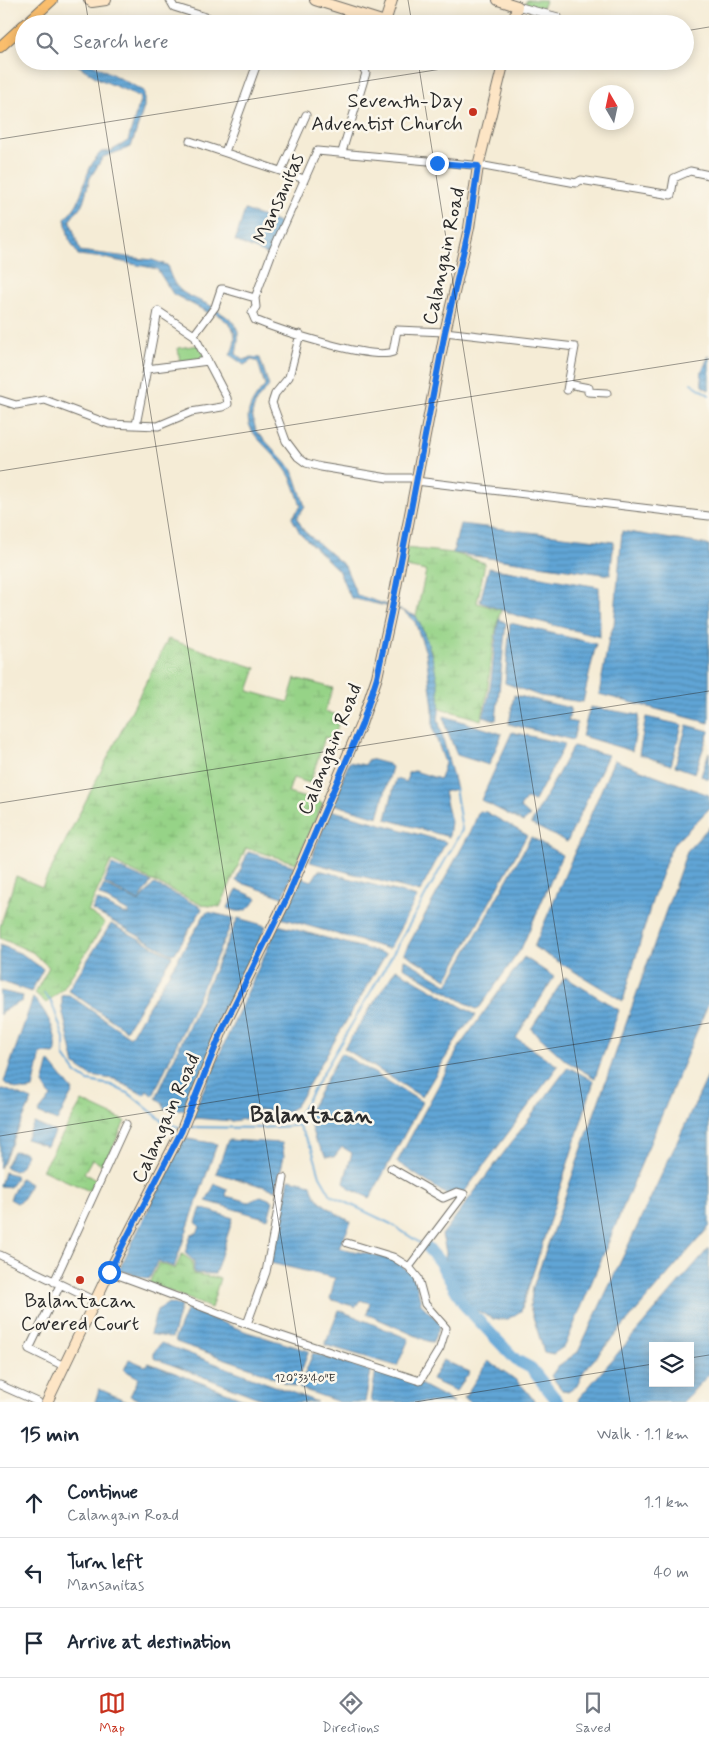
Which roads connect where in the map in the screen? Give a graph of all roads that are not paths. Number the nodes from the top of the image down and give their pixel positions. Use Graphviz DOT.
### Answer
graph roads {
  1 [pos="52,0"];
  2 [pos="89,0"];
  3 [pos="106,0"];
  4 [pos="170,0"];
  5 [pos="314,0"];
  6 [pos="392,0"];
  7 [pos="501,0"];
  8 [pos="517,6"];
  9 [pos="35,15"];
  10 [pos="199,15"];
  11 [pos="362,15"];
  12 [pos="387,15"];
  13 [pos="515,15"];
  14 [pos="551,15"];
  15 [pos="15,34"];
  16 [pos="0,47"];
  17 [pos="255,70"];
  18 [pos="364,70"];
  19 [pos="502,70"];
  20 [pos="306,115"];
  21 [pos="190,141"];
  22 [pos="225,152"];
  23 [pos="342,152"];
  24 [pos="478,166"];
  25 [pos="281,171"];
  26 [pos="709,175"];
  27 [pos="304,179"];
  28 [pos="255,298"];
  29 [pos="445,332"];
  30 [pos="300,334"];
  31 [pos="194,335"];
  32 [pos="208,361"];
  33 [pos="147,369"];
  34 [pos="607,393"];
  35 [pos="0,400"];
  36 [pos="136,425"];
  37 [pos="416,480"];
  38 [pos="709,516"];
  39 [pos="126,1124"];
  40 [pos="391,1168"];
  41 [pos="284,1178"];
  42 [pos="347,1243"];
  43 [pos="0,1255"];
  44 [pos="409,1267"];
  45 [pos="109,1272"];
  46 [pos="57,1283"];
  47 [pos="95,1301"];
  48 [pos="247,1324"];
  49 [pos="64,1366"];
  50 [pos="0,1385"];
  51 [pos="38,1402"];
  52 [pos="46,1402"];
  1 -- 9 [label="main road"];
  2 -- 3 [label="street"];
  4 -- 10 [label="street"];
  5 -- 11 [label="street"];
  6 -- 12 [label="street"];
  7 -- 8 [label="street"];
  8 -- 13 [label="street"];
  8 -- 14 [label="street"];
  15 -- 16 [label="main road"];
  17 -- 22 [label="street"];
  18 -- 23 [label="street"];
  19 -- 24 [label="street, Calangain Road"];
  20 -- 25 [label="street"];
  21 -- 22 [label="street"];
  22 -- 25 [label="street"];
  23 -- 24 [label="street, Mansanitas"];
  23 -- 27 [label="street, Mansanitas"];
  24 -- 26 [label="street, Mansanitas"];
  24 -- 29 [label="street, Calangain Road"];
  25 -- 27 [label="street"];
  27 -- 28 [label="street, Mansanitas"];
  28 -- 30 [label="street"];
  28 -- 31 [label="street"];
  29 -- 30 [label="street"];
  29 -- 34 [label="street"];
  29 -- 37 [label="street, Calangain Road"];
  30 -- 37 [label="street"];
  31 -- 32 [label="street"];
  31 -- 33 [label="street"];
  32 -- 33 [label="street"];
  32 -- 36 [label="street"];
  33 -- 36 [label="street"];
  35 -- 36 [label="street"];
  37 -- 38 [label="street"];
  37 -- 45 [label="street, Calangain Road"];
  39 -- 46 [label="street"];
  40 -- 44 [label="street"];
  41 -- 48 [label="street"];
  42 -- 44 [label="street"];
  43 -- 46 [label="street"];
  44 -- 48 [label="street"];
  45 -- 47 [label="street, Calangain Road"];
  45 -- 48 [label="street"];
  46 -- 47 [label="street"];
  46 -- 49 [label="street"];
  47 -- 49 [label="street, Calangain Road"];
  49 -- 52 [label="street, Calangain Road"];
  50 -- 51 [label="street"];
}
